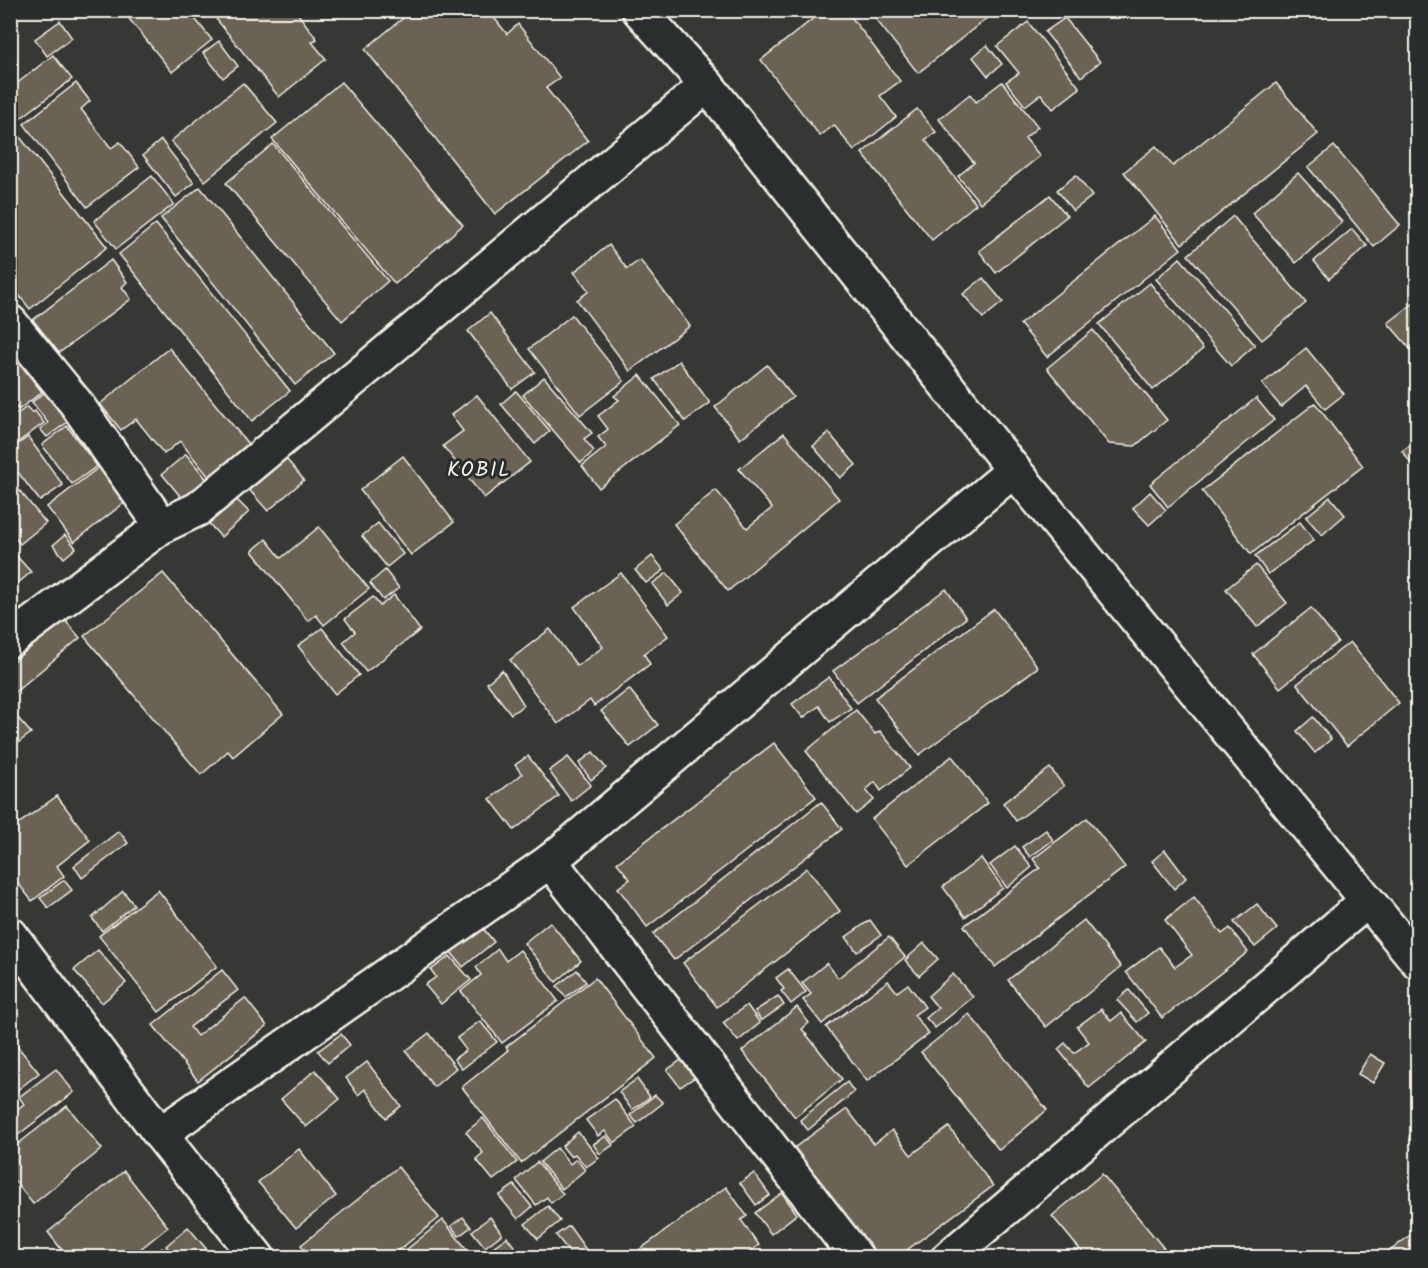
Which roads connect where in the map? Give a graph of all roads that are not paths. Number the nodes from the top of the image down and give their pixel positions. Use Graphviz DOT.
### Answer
graph roads {
  1 [pos="639,10"];
  2 [pos="707,85"];
  3 [pos="10,322"];
  4 [pos="1014,470"];
  5 [pos="162,526"];
  6 [pos="10,640"];
  7 [pos="550,861"];
  8 [pos="1367,901"];
  9 [pos="10,934"];
  10 [pos="1418,962"];
  11 [pos="160,1134"];
  12 [pos="258,1257"];
  13 [pos="857,1257"];
  14 [pos="948,1257"];
  1 -- 2 [label="street"];
  2 -- 4 [label="street"];
  2 -- 5 [label="street"];
  3 -- 5 [label="street"];
  4 -- 7 [label="street"];
  4 -- 8 [label="street"];
  5 -- 6 [label="street"];
  7 -- 11 [label="street"];
  7 -- 13 [label="street"];
  8 -- 10 [label="street"];
  8 -- 14 [label="street"];
  9 -- 11 [label="street"];
  11 -- 12 [label="street"];
}
